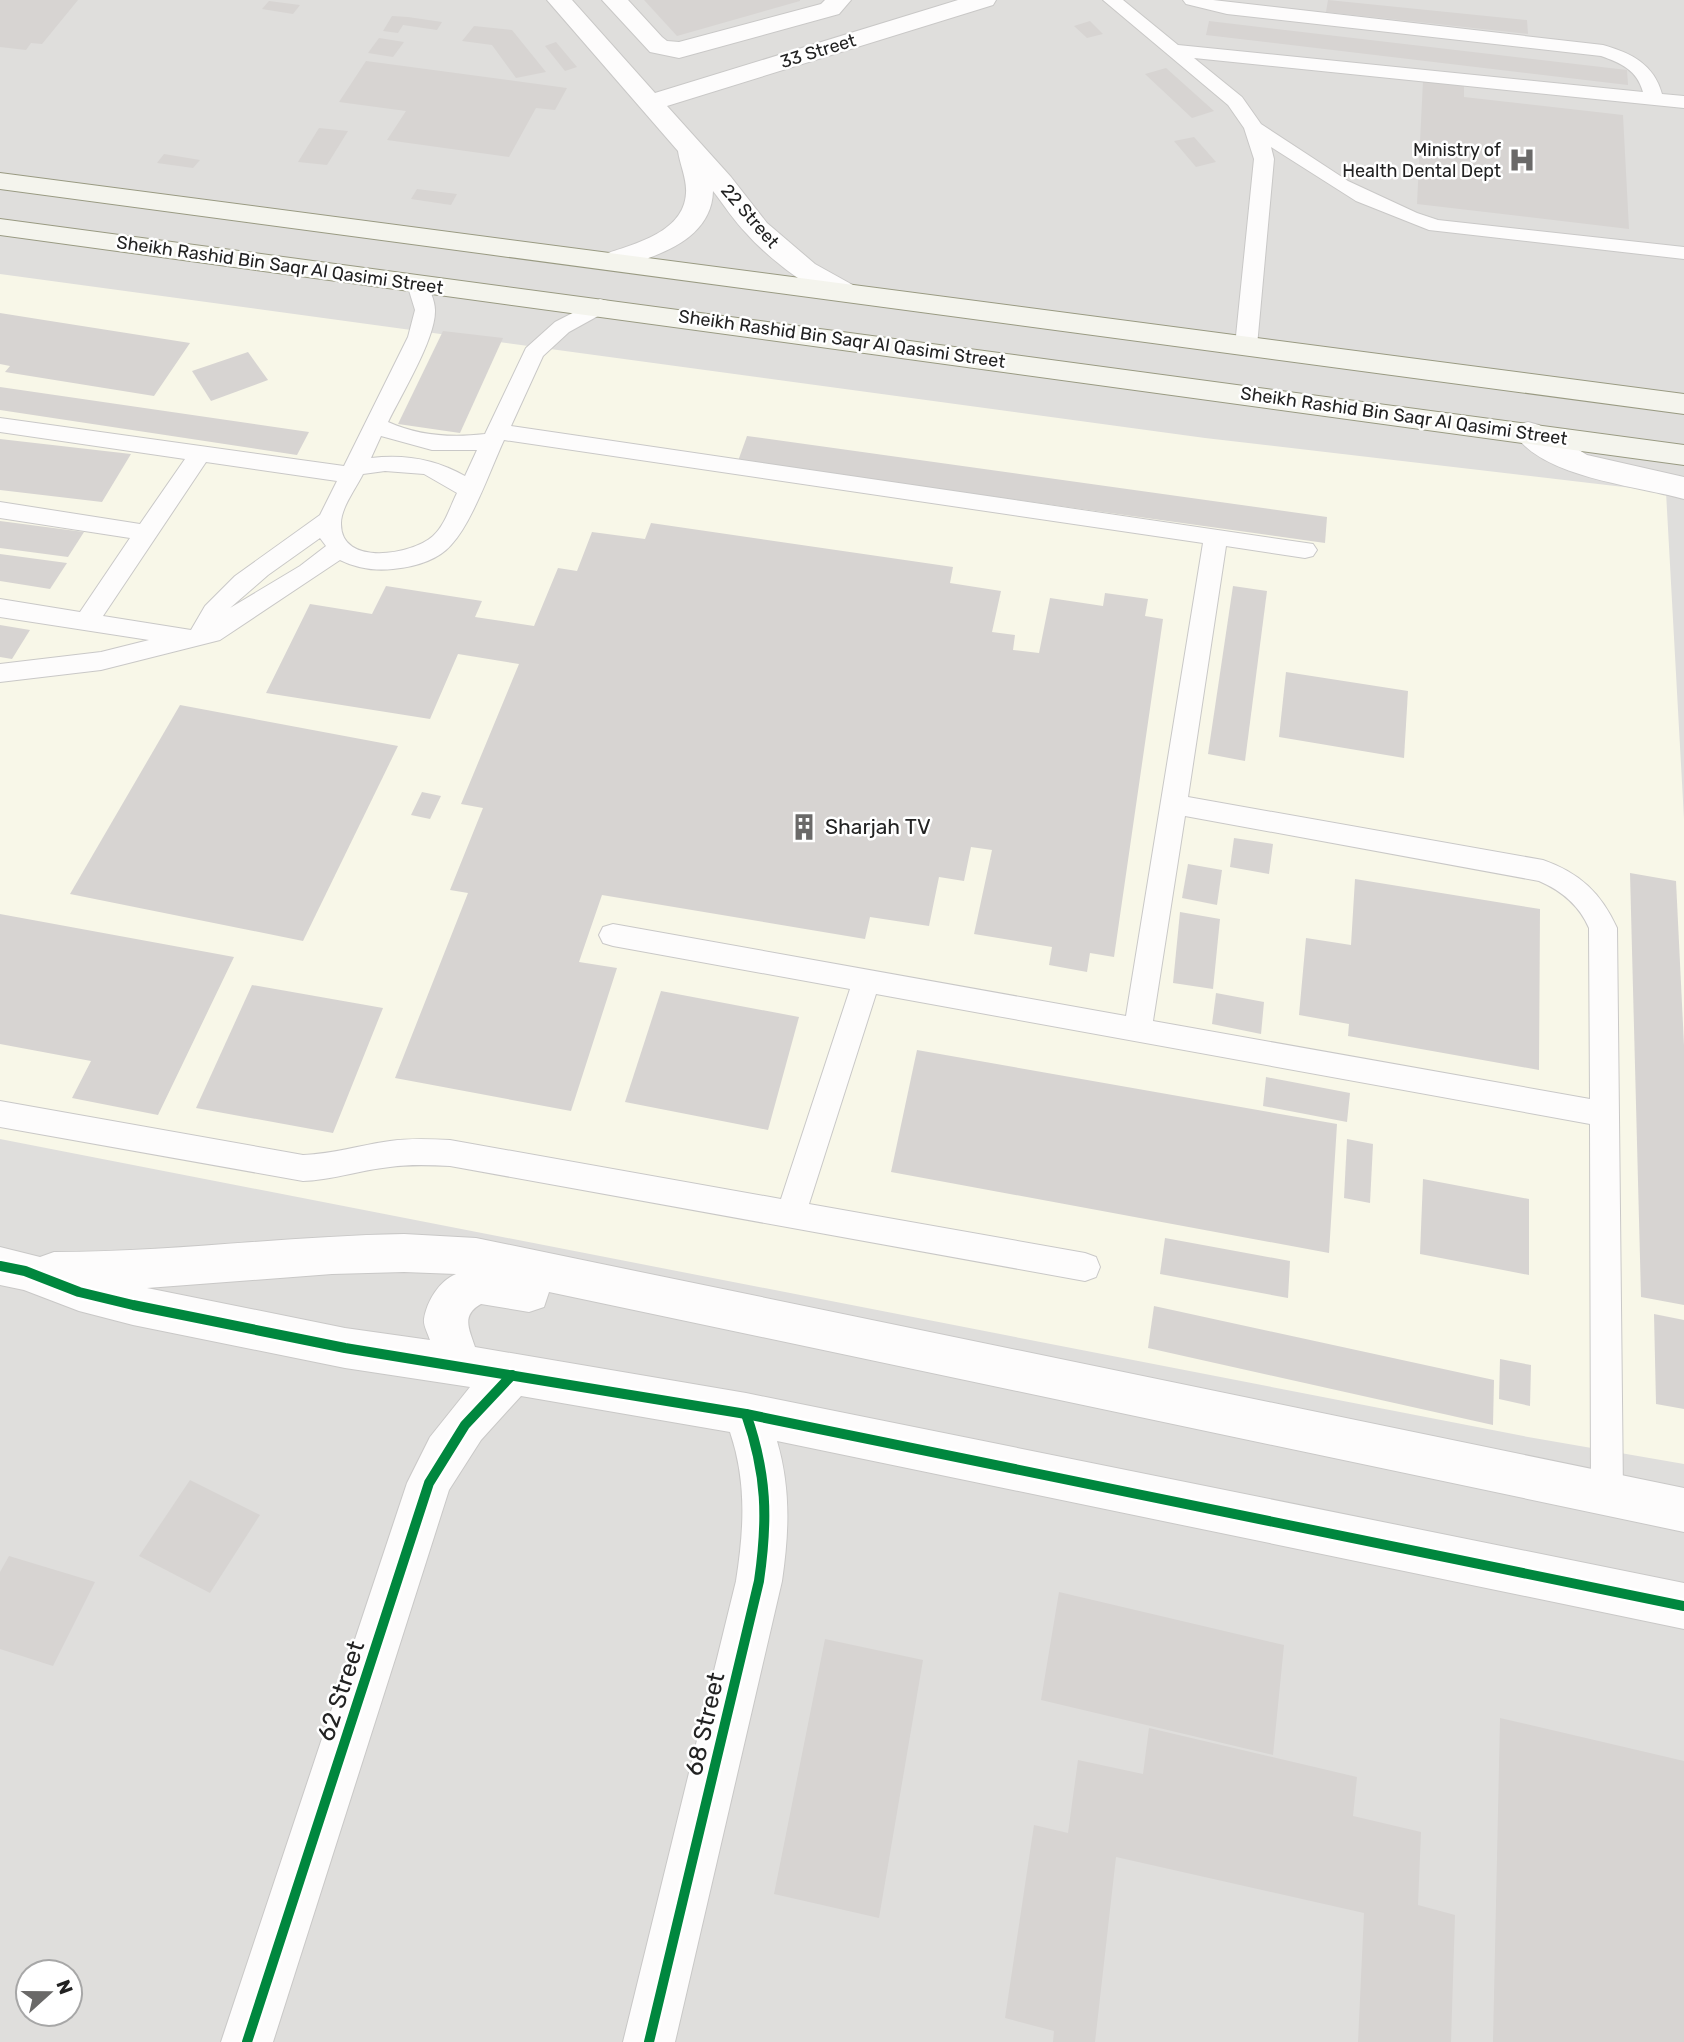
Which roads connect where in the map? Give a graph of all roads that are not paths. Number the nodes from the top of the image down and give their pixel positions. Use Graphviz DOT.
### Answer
graph roads {
  1 [pos="559,0"];
  2 [pos="614,0"];
  3 [pos="839,0"];
  4 [pos="984,0"];
  5 [pos="1112,0"];
  6 [pos="1192,0"];
  7 [pos="923,8"];
  8 [pos="1172,50"];
  9 [pos="1654,98"];
  10 [pos="651,102"];
  11 [pos="1684,102"];
  12 [pos="1255,128"];
  13 [pos="691,152"];
  14 [pos="0,181"];
  15 [pos="0,227"];
  16 [pos="1684,253"];
  17 [pos="609,262"];
  18 [pos="417,284"];
  19 [pos="850,295"];
  20 [pos="600,306"];
  21 [pos="1246,346"];
  22 [pos="1374,362"];
  23 [pos="1211,390"];
  24 [pos="1684,404"];
  25 [pos="375,424"];
  26 [pos="0,425"];
  27 [pos="1528,432"];
  28 [pos="494,436"];
  29 [pos="200,453"];
  30 [pos="1684,455"];
  31 [pos="352,472"];
  32 [pos="1684,488"];
  33 [pos="469,491"];
  34 [pos="0,510"];
  35 [pos="329,520"];
  36 [pos="147,533"];
  37 [pos="1216,537"];
  38 [pos="340,548"];
  39 [pos="1305,550"];
  40 [pos="0,608"];
  41 [pos="86,622"];
  42 [pos="195,639"];
  43 [pos="0,673"];
  44 [pos="1173,804"];
  45 [pos="613,935"];
  46 [pos="866,981"];
  47 [pos="1138,1030"];
  48 [pos="0,1114"];
  49 [pos="1605,1114"];
  50 [pos="792,1215"];
  51 [pos="1084,1267"];
  52 [pos="12,1269"];
  53 [pos="647,1293"];
  54 [pos="460,1365"];
  55 [pos="512,1375"];
  56 [pos="746,1414"];
  57 [pos="1607,1494"];
  58 [pos="1684,1510"];
  59 [pos="1684,1605"];
  60 [pos="247,2042"];
  61 [pos="649,2042"];
  1 -- 10 [label="street, 22 Street"];
  2 -- 3 [label="street"];
  4 -- 7 [label="street, 33 Street"];
  5 -- 8 [label="lane"];
  6 -- 9 [label="lane"];
  7 -- 10 [label="street, 33 Street"];
  8 -- 9 [label="lane"];
  8 -- 12 [label="lane"];
  9 -- 11 [label="lane"];
  10 -- 13 [label="street, 22 Street"];
  12 -- 16 [label="lane"];
  12 -- 21 [label="lane"];
  13 -- 17 [label="street, 22 Street"];
  13 -- 19 [label="street, 22 Street"];
  14 -- 17 [label="main road"];
  15 -- 18 [label="main road, Sheikh Rashid Bin Saqr Al Qasimi Street"];
  17 -- 19 [label="main road"];
  18 -- 20 [label="main road, Sheikh Rashid Bin Saqr Al Qasimi Street"];
  18 -- 25 [label="lane"];
  19 -- 21 [label="main road"];
  20 -- 23 [label="main road, Sheikh Rashid Bin Saqr Al Qasimi Street"];
  20 -- 28 [label="lane"];
  21 -- 22 [label="main road"];
  22 -- 23 [label="main road"];
  22 -- 24 [label="main road"];
  23 -- 27 [label="main road, Sheikh Rashid Bin Saqr Al Qasimi Street"];
  25 -- 28 [label="lane"];
  25 -- 31 [label="lane"];
  26 -- 29 [label="lane"];
  27 -- 30 [label="main road, Sheikh Rashid Bin Saqr Al Qasimi Street"];
  27 -- 32 [label="street"];
  28 -- 33 [label="lane"];
  28 -- 37 [label="lane"];
  29 -- 31 [label="lane"];
  29 -- 36 [label="lane"];
  31 -- 33 [label="lane"];
  31 -- 35 [label="lane"];
  33 -- 38 [label="lane"];
  34 -- 36 [label="lane"];
  35 -- 38 [label="lane"];
  35 -- 42 [label="lane"];
  36 -- 41 [label="lane"];
  37 -- 39 [label="lane"];
  37 -- 44 [label="lane"];
  38 -- 42 [label="lane"];
  40 -- 41 [label="lane"];
  41 -- 42 [label="lane"];
  42 -- 43 [label="lane"];
  44 -- 47 [label="lane"];
  44 -- 49 [label="lane"];
  45 -- 46 [label="lane"];
  46 -- 47 [label="lane"];
  46 -- 50 [label="lane"];
  47 -- 49 [label="lane"];
  48 -- 50 [label="lane"];
  49 -- 57 [label="lane"];
  50 -- 51 [label="lane"];
  52 -- 53 [label="street"];
  52 -- 54 [label="street"];
  53 -- 54 [label="street"];
  53 -- 57 [label="street"];
  54 -- 55 [label="street"];
  55 -- 56 [label="street"];
  55 -- 60 [label="street, 62 Street"];
  56 -- 59 [label="street"];
  56 -- 61 [label="street, 68 Street"];
  57 -- 58 [label="street"];
}
